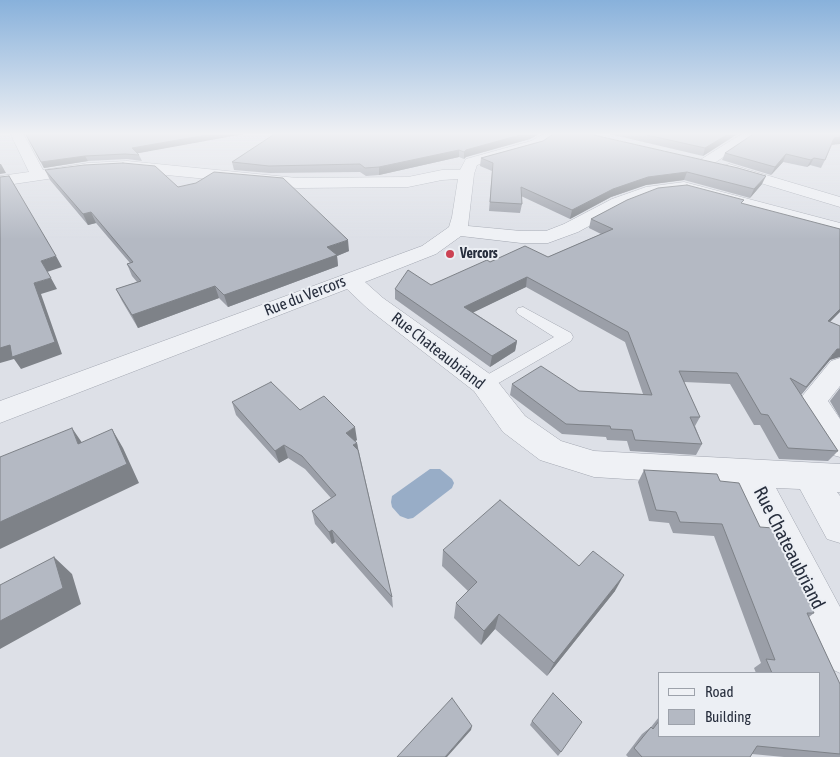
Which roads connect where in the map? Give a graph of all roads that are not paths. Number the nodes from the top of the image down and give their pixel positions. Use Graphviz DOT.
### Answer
graph roads {
  1 [pos="35,168"];
  2 [pos="86,168"];
  3 [pos="158,168"];
  4 [pos="468,168"];
  5 [pos="723,168"];
  6 [pos="466,174"];
  7 [pos="39,176"];
  8 [pos="0,181"];
  9 [pos="840,202"];
  10 [pos="773,210"];
  11 [pos="840,214"];
  12 [pos="840,228"];
  13 [pos="456,230"];
  14 [pos="349,279"];
  15 [pos="523,311"];
  16 [pos="840,367"];
  17 [pos="484,384"];
  18 [pos="0,412"];
  19 [pos="840,445"];
  20 [pos="751,473"];
  21 [pos="825,477"];
  22 [pos="840,527"];
  23 [pos="840,650"];
  1 -- 7 [label="street"];
  2 -- 7 [label="street"];
  3 -- 6 [label="street"];
  4 -- 6 [label="street"];
  5 -- 9 [label="street"];
  6 -- 13 [label="street"];
  7 -- 8 [label="street"];
  10 -- 11 [label="street"];
  10 -- 12 [label="street"];
  10 -- 13 [label="street"];
  13 -- 14 [label="street, Rue du Vercors"];
  14 -- 17 [label="street, Rue Chateaubriand"];
  14 -- 18 [label="street, Rue du Vercors"];
  15 -- 17 [label="lane"];
  16 -- 19 [label="street"];
  17 -- 20 [label="street, Rue Chateaubriand"];
  20 -- 21 [label="street, Rue Chateaubriand"];
  20 -- 23 [label="street, Rue Chateaubriand"];
  21 -- 22 [label="street, Rue Chateaubriand"];
}
